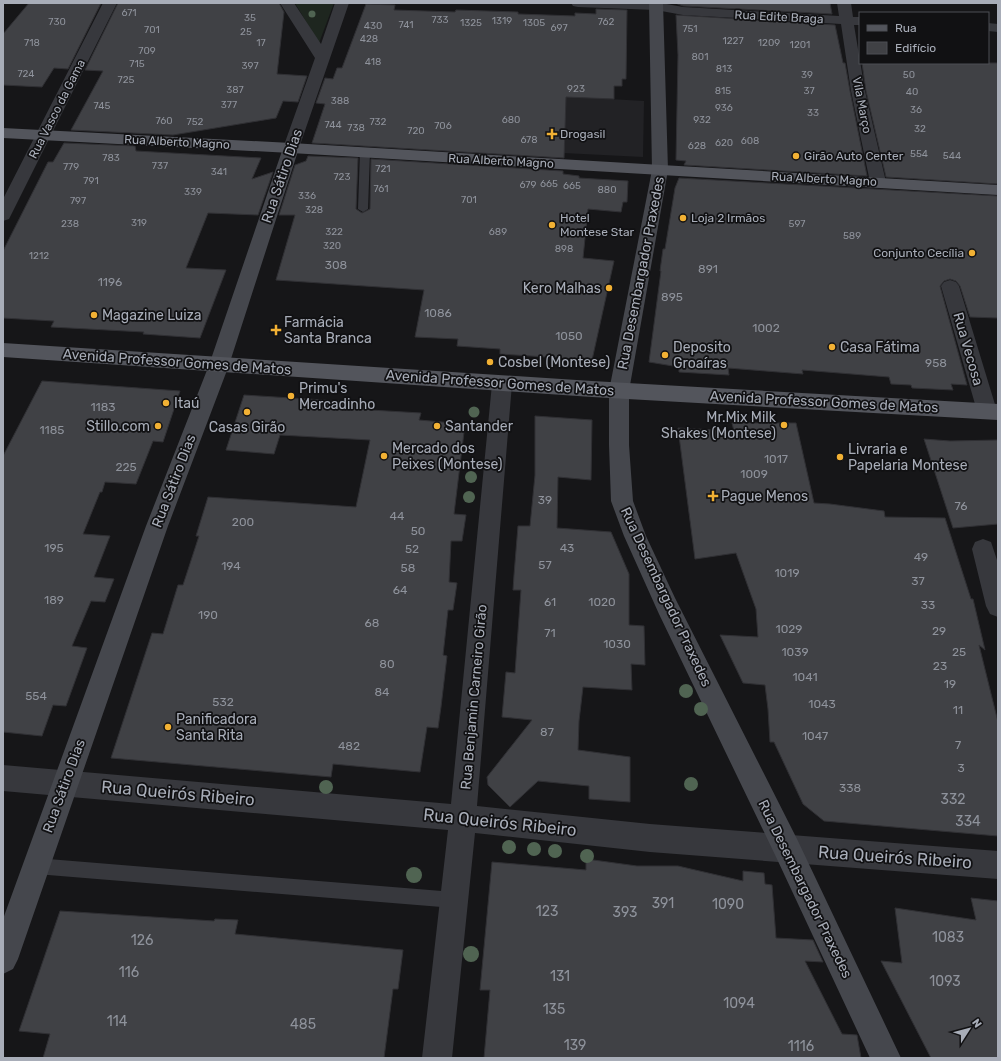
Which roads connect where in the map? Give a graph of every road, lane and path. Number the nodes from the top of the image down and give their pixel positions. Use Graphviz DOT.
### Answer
graph roads {
  1 [pos="110,3"];
  2 [pos="287,3"];
  3 [pos="342,3"];
  4 [pos="578,3"];
  5 [pos="844,3"];
  6 [pos="656,5"];
  7 [pos="854,21"];
  8 [pos="323,60"];
  9 [pos="3,133"];
  10 [pos="44,135"];
  11 [pos="291,148"];
  12 [pos="365,152"];
  13 [pos="660,170"];
  14 [pos="878,182"];
  15 [pos="998,190"];
  16 [pos="363,208"];
  17 [pos="3,215"];
  18 [pos="950,286"];
  19 [pos="3,350"];
  20 [pos="218,365"];
  21 [pos="502,384"];
  22 [pos="619,391"];
  23 [pos="992,412"];
  24 [pos="983,549"];
  25 [pos="998,606"];
  26 [pos="3,778"];
  27 [pos="65,784"];
  28 [pos="462,818"];
  29 [pos="787,849"];
  30 [pos="998,865"];
  31 [pos="36,866"];
  32 [pos="454,900"];
  33 [pos="3,959"];
  34 [pos="437,1058"];
  35 [pos="886,1058"];
  1 -- 10 [label="street, Rua Vasco da Gama"];
  2 -- 8 [label="street"];
  3 -- 8 [label="street, Rua Sátiro Dias"];
  4 -- 6 [label="street, Rua Edite Braga"];
  5 -- 7 [label="street, Vila Março"];
  6 -- 7 [label="street, Rua Edite Braga"];
  6 -- 13 [label="street, Rua Desembargador Praxedes"];
  7 -- 14 [label="street, Vila Março"];
  8 -- 11 [label="street, Rua Sátiro Dias"];
  9 -- 10 [label="main road, Rua Alberto Magno"];
  10 -- 11 [label="main road, Rua Alberto Magno"];
  10 -- 17 [label="street, Rua Vasco da Gama"];
  11 -- 12 [label="main road, Rua Alberto Magno"];
  11 -- 20 [label="street, Rua Sátiro Dias"];
  12 -- 13 [label="main road, Rua Alberto Magno"];
  12 -- 16 [label="lane"];
  13 -- 14 [label="main road, Rua Alberto Magno"];
  13 -- 22 [label="street, Rua Desembargador Praxedes"];
  14 -- 15 [label="main road, Rua Alberto Magno"];
  18 -- 23 [label="street, Rua Vecosa"];
  19 -- 20 [label="main road, Avenida Professor Gomes de Matos"];
  20 -- 21 [label="main road, Avenida Professor Gomes de Matos"];
  20 -- 27 [label="street, Rua Sátiro Dias"];
  21 -- 22 [label="main road, Avenida Professor Gomes de Matos"];
  21 -- 28 [label="street, Rua Benjamin Carneiro Girão"];
  22 -- 23 [label="main road, Avenida Professor Gomes de Matos"];
  22 -- 29 [label="street, Rua Desembargador Praxedes"];
  24 -- 25 [label="street"];
  26 -- 27 [label="street, Rua Queirós Ribeiro"];
  27 -- 28 [label="street, Rua Queirós Ribeiro"];
  27 -- 31 [label="street, Rua Sátiro Dias"];
  28 -- 29 [label="street, Rua Queirós Ribeiro"];
  28 -- 32 [label="street, Rua Benjamin Carneiro Girão"];
  29 -- 30 [label="street, Rua Queirós Ribeiro"];
  29 -- 35 [label="street, Rua Desembargador Praxedes"];
  31 -- 32 [label="lane"];
  31 -- 33 [label="street, Rua Sátiro Dias"];
  32 -- 34 [label="street, Rua Benjamin Carneiro Girão"];
}
